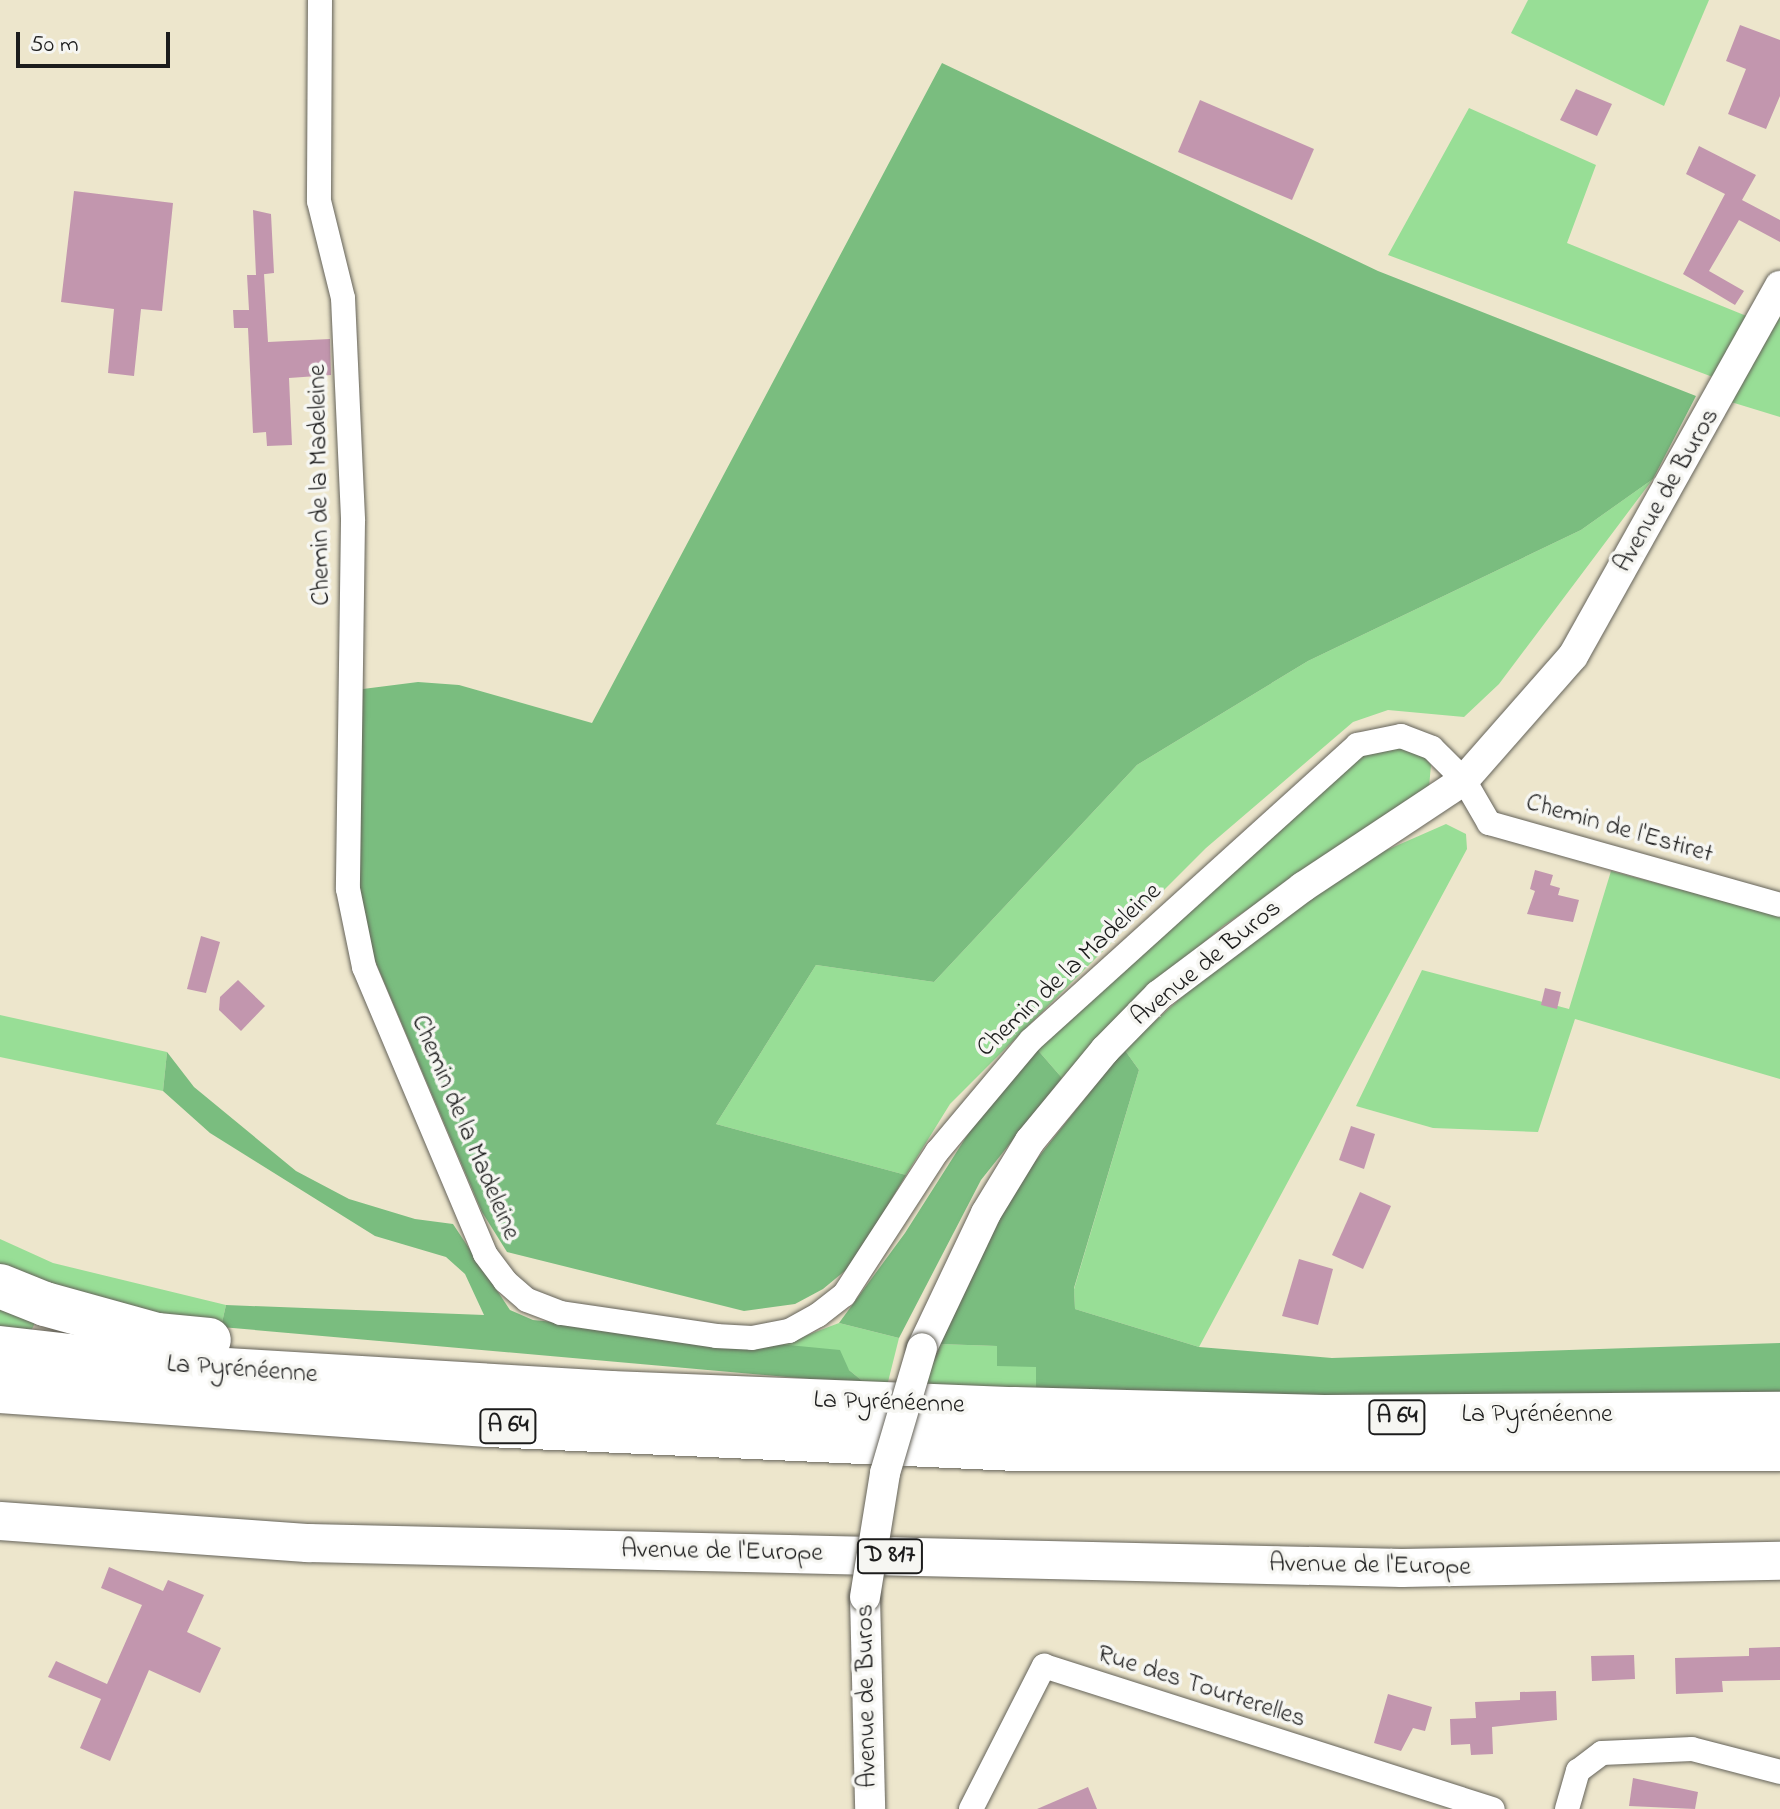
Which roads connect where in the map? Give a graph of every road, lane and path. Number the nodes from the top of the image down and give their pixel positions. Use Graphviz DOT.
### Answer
graph roads {
  1 [pos="320,0"];
  2 [pos="1780,286"];
  3 [pos="1464,780"];
  4 [pos="1780,905"];
  5 [pos="0,1286"];
  6 [pos="0,1348"];
  7 [pos="0,1391"];
  8 [pos="611,1393"];
  9 [pos="1780,1414"];
  10 [pos="1780,1449"];
  11 [pos="0,1521"];
  12 [pos="1780,1561"];
  13 [pos="1780,1772"];
  14 [pos="1415,1798"];
  15 [pos="870,1809"];
  16 [pos="971,1809"];
  17 [pos="1493,1809"];
  18 [pos="1567,1809"];
  1 -- 3 [label="street, Chemin de la Madeleine"];
  2 -- 3 [label="street, Avenue de Buros"];
  3 -- 4 [label="street, Chemin de l'Estiret"];
  3 -- 15 [label="street, Avenue de Buros, bridge"];
  5 -- 8 [label="highway"];
  6 -- 8 [label="highway, La Pyrénéenne / A 64"];
  7 -- 10 [label="highway, La Pyrénéenne / A 64"];
  8 -- 9 [label="highway, La Pyrénéenne / A 64"];
  11 -- 12 [label="main road, Avenue de l'Europe / D 817"];
  13 -- 18 [label="street"];
  14 -- 16 [label="street, Rue des Tourterelles"];
  14 -- 17 [label="street, Rue des Tourterelles"];
}
